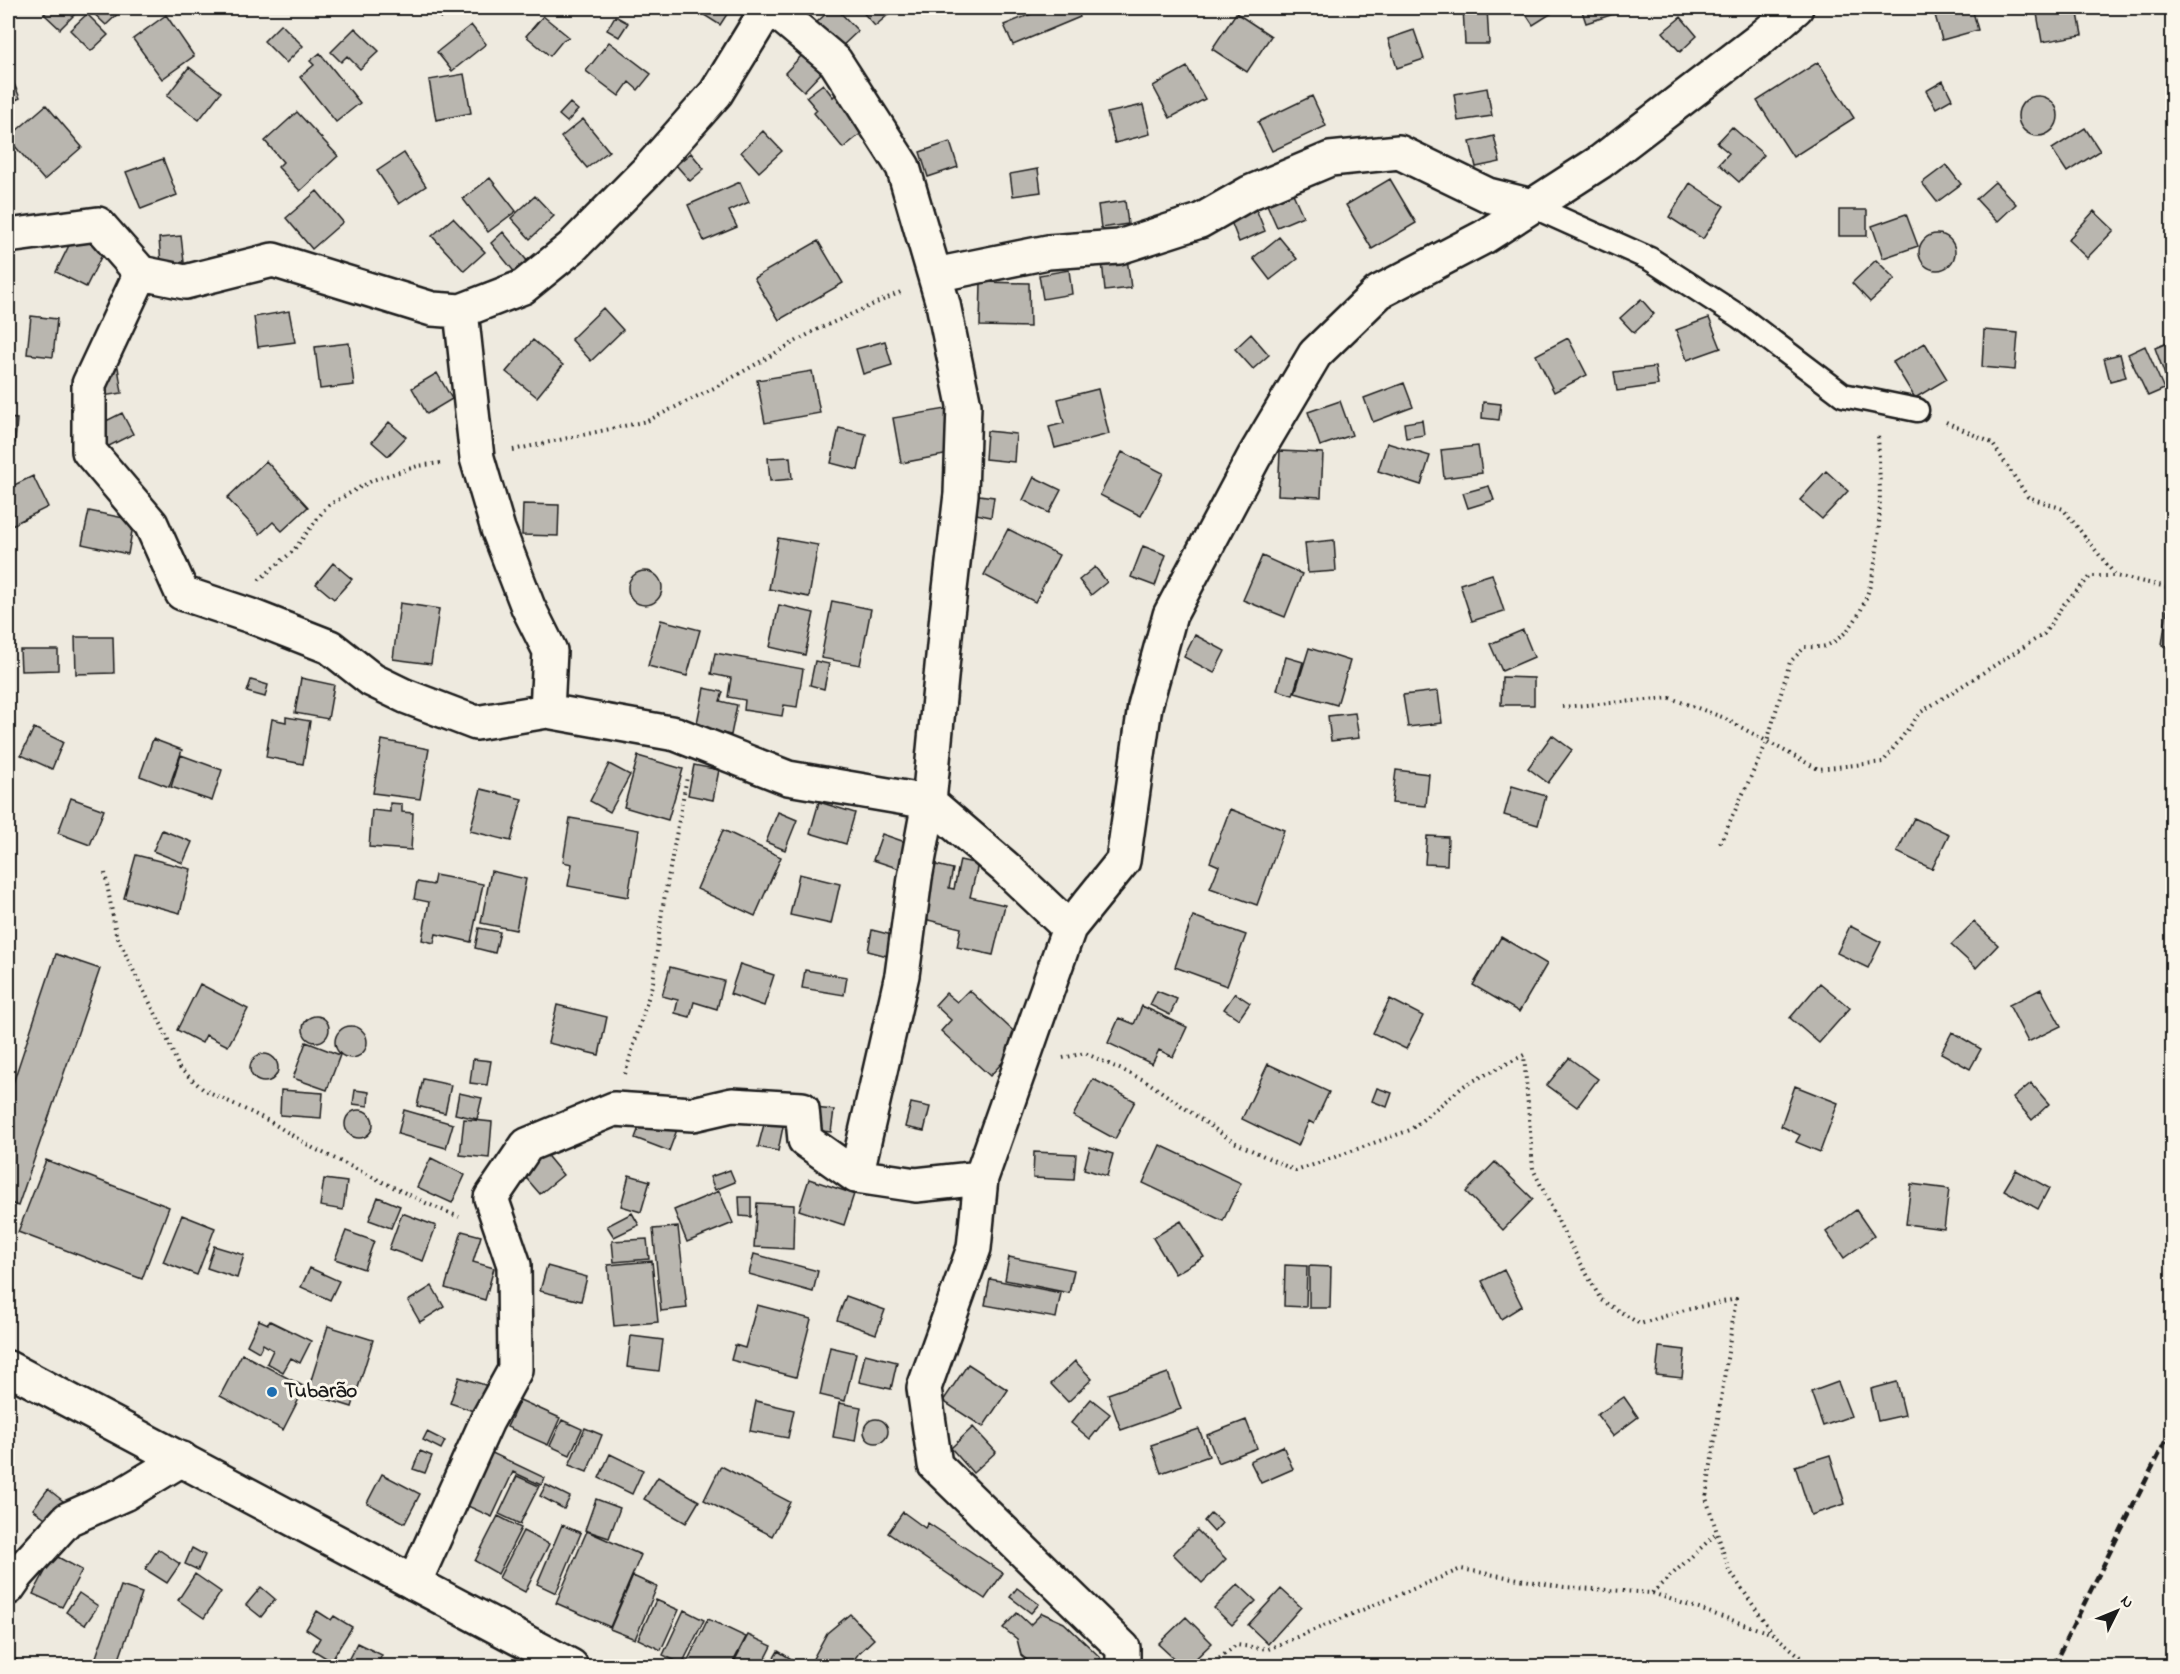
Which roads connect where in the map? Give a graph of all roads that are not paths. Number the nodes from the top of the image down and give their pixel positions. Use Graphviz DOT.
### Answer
graph roads {
  1 [pos="770,8"];
  2 [pos="1796,8"];
  3 [pos="1532,206"];
  4 [pos="8,236"];
  5 [pos="141,273"];
  6 [pos="934,274"];
  7 [pos="461,311"];
  8 [pos="1917,410"];
  9 [pos="547,711"];
  10 [pos="929,802"];
  11 [pos="1069,928"];
  12 [pos="856,1176"];
  13 [pos="981,1178"];
  14 [pos="8,1368"];
  15 [pos="182,1459"];
  16 [pos="414,1583"];
  17 [pos="8,1588"];
  18 [pos="571,1666"];
  19 [pos="1123,1666"];
  1 -- 6 [label="main road"];
  1 -- 7 [label="main road"];
  2 -- 3 [label="main road"];
  3 -- 6 [label="main road"];
  3 -- 8 [label="lane"];
  3 -- 11 [label="main road"];
  4 -- 5 [label="main road"];
  5 -- 7 [label="main road"];
  5 -- 9 [label="main road"];
  6 -- 10 [label="main road"];
  7 -- 9 [label="main road"];
  9 -- 10 [label="main road"];
  10 -- 11 [label="main road"];
  10 -- 12 [label="main road"];
  11 -- 13 [label="main road"];
  12 -- 13 [label="main road"];
  12 -- 16 [label="main road"];
  13 -- 19 [label="main road"];
  14 -- 15 [label="main road"];
  15 -- 16 [label="main road"];
  15 -- 17 [label="main road"];
  16 -- 18 [label="main road"];
}
